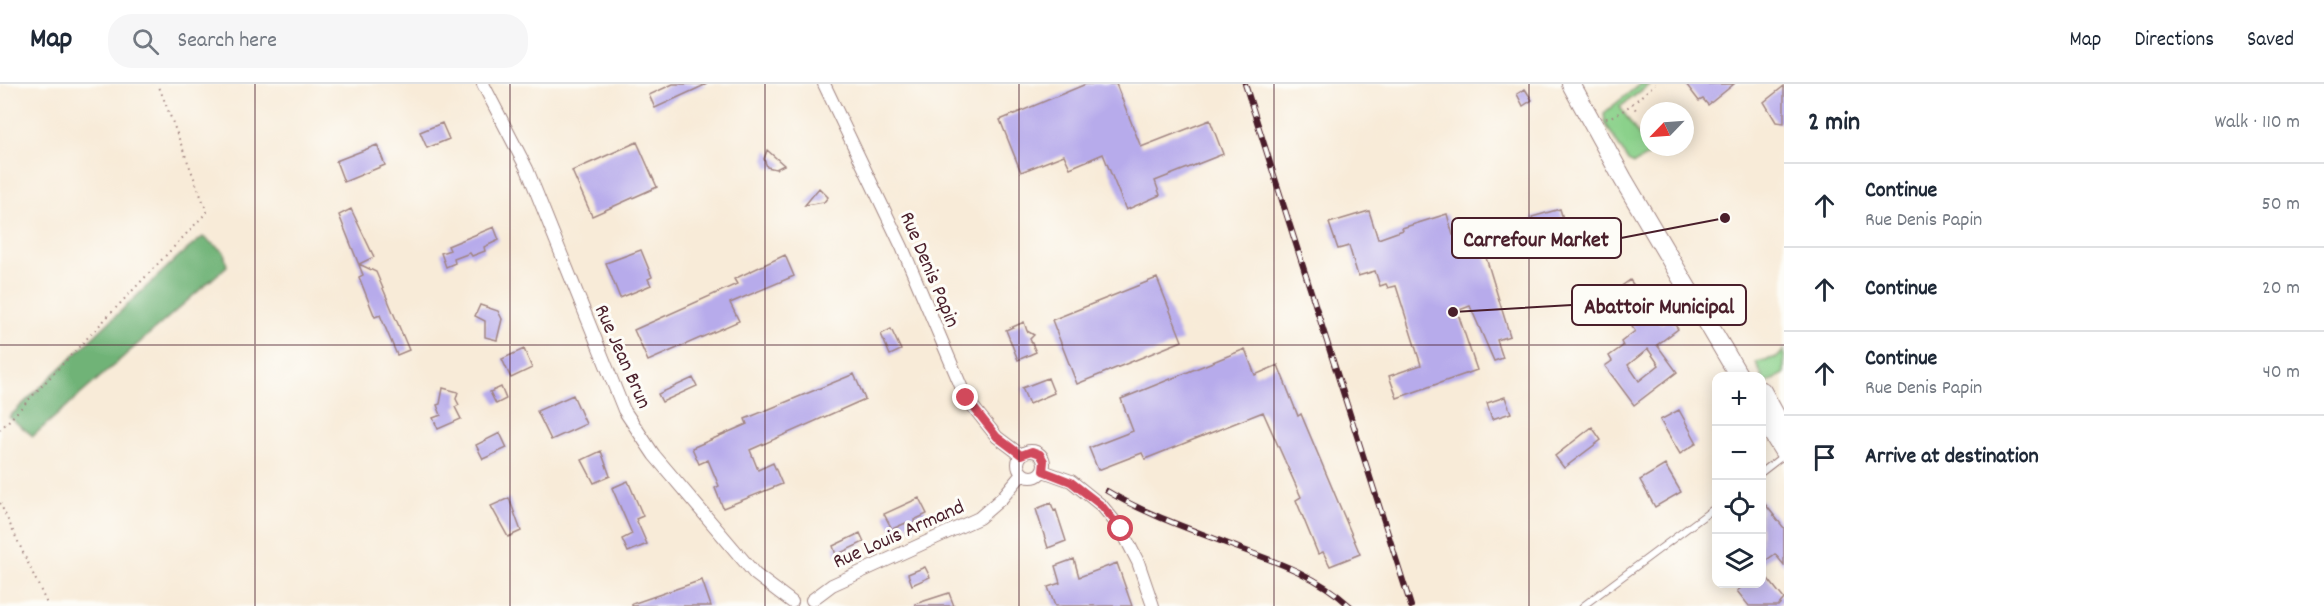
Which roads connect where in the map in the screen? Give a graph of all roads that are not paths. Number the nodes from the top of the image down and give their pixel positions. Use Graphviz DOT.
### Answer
graph roads {
  1 [pos="483,84"];
  2 [pos="824,84"];
  3 [pos="1571,84"];
  4 [pos="1592,117"];
  5 [pos="1737,372"];
  6 [pos="1751,372"];
  7 [pos="1766,400"];
  8 [pos="1766,423"];
  9 [pos="1784,431"];
  10 [pos="1784,453"];
  11 [pos="1021,455"];
  12 [pos="1766,468"];
  13 [pos="1043,471"];
  14 [pos="1022,474"];
  15 [pos="1712,510"];
  16 [pos="814,603"];
  17 [pos="791,604"];
  18 [pos="1153,606"];
  19 [pos="1583,606"];
  1 -- 17 [label="street, Rue Jean Brun"];
  2 -- 11 [label="street, Rue Denis Papin"];
  3 -- 4 [label="main road"];
  4 -- 5 [label="main road"];
  4 -- 6 [label="main road"];
  7 -- 9 [label="main road"];
  8 -- 10 [label="main road"];
  10 -- 12 [label="lane"];
  11 -- 13 [label="street"];
  11 -- 14 [label="street"];
  13 -- 14 [label="street"];
  13 -- 18 [label="street"];
  14 -- 16 [label="street, Rue Louis Armand"];
  15 -- 19 [label="lane"];
  16 -- 17 [label="street"];
}
